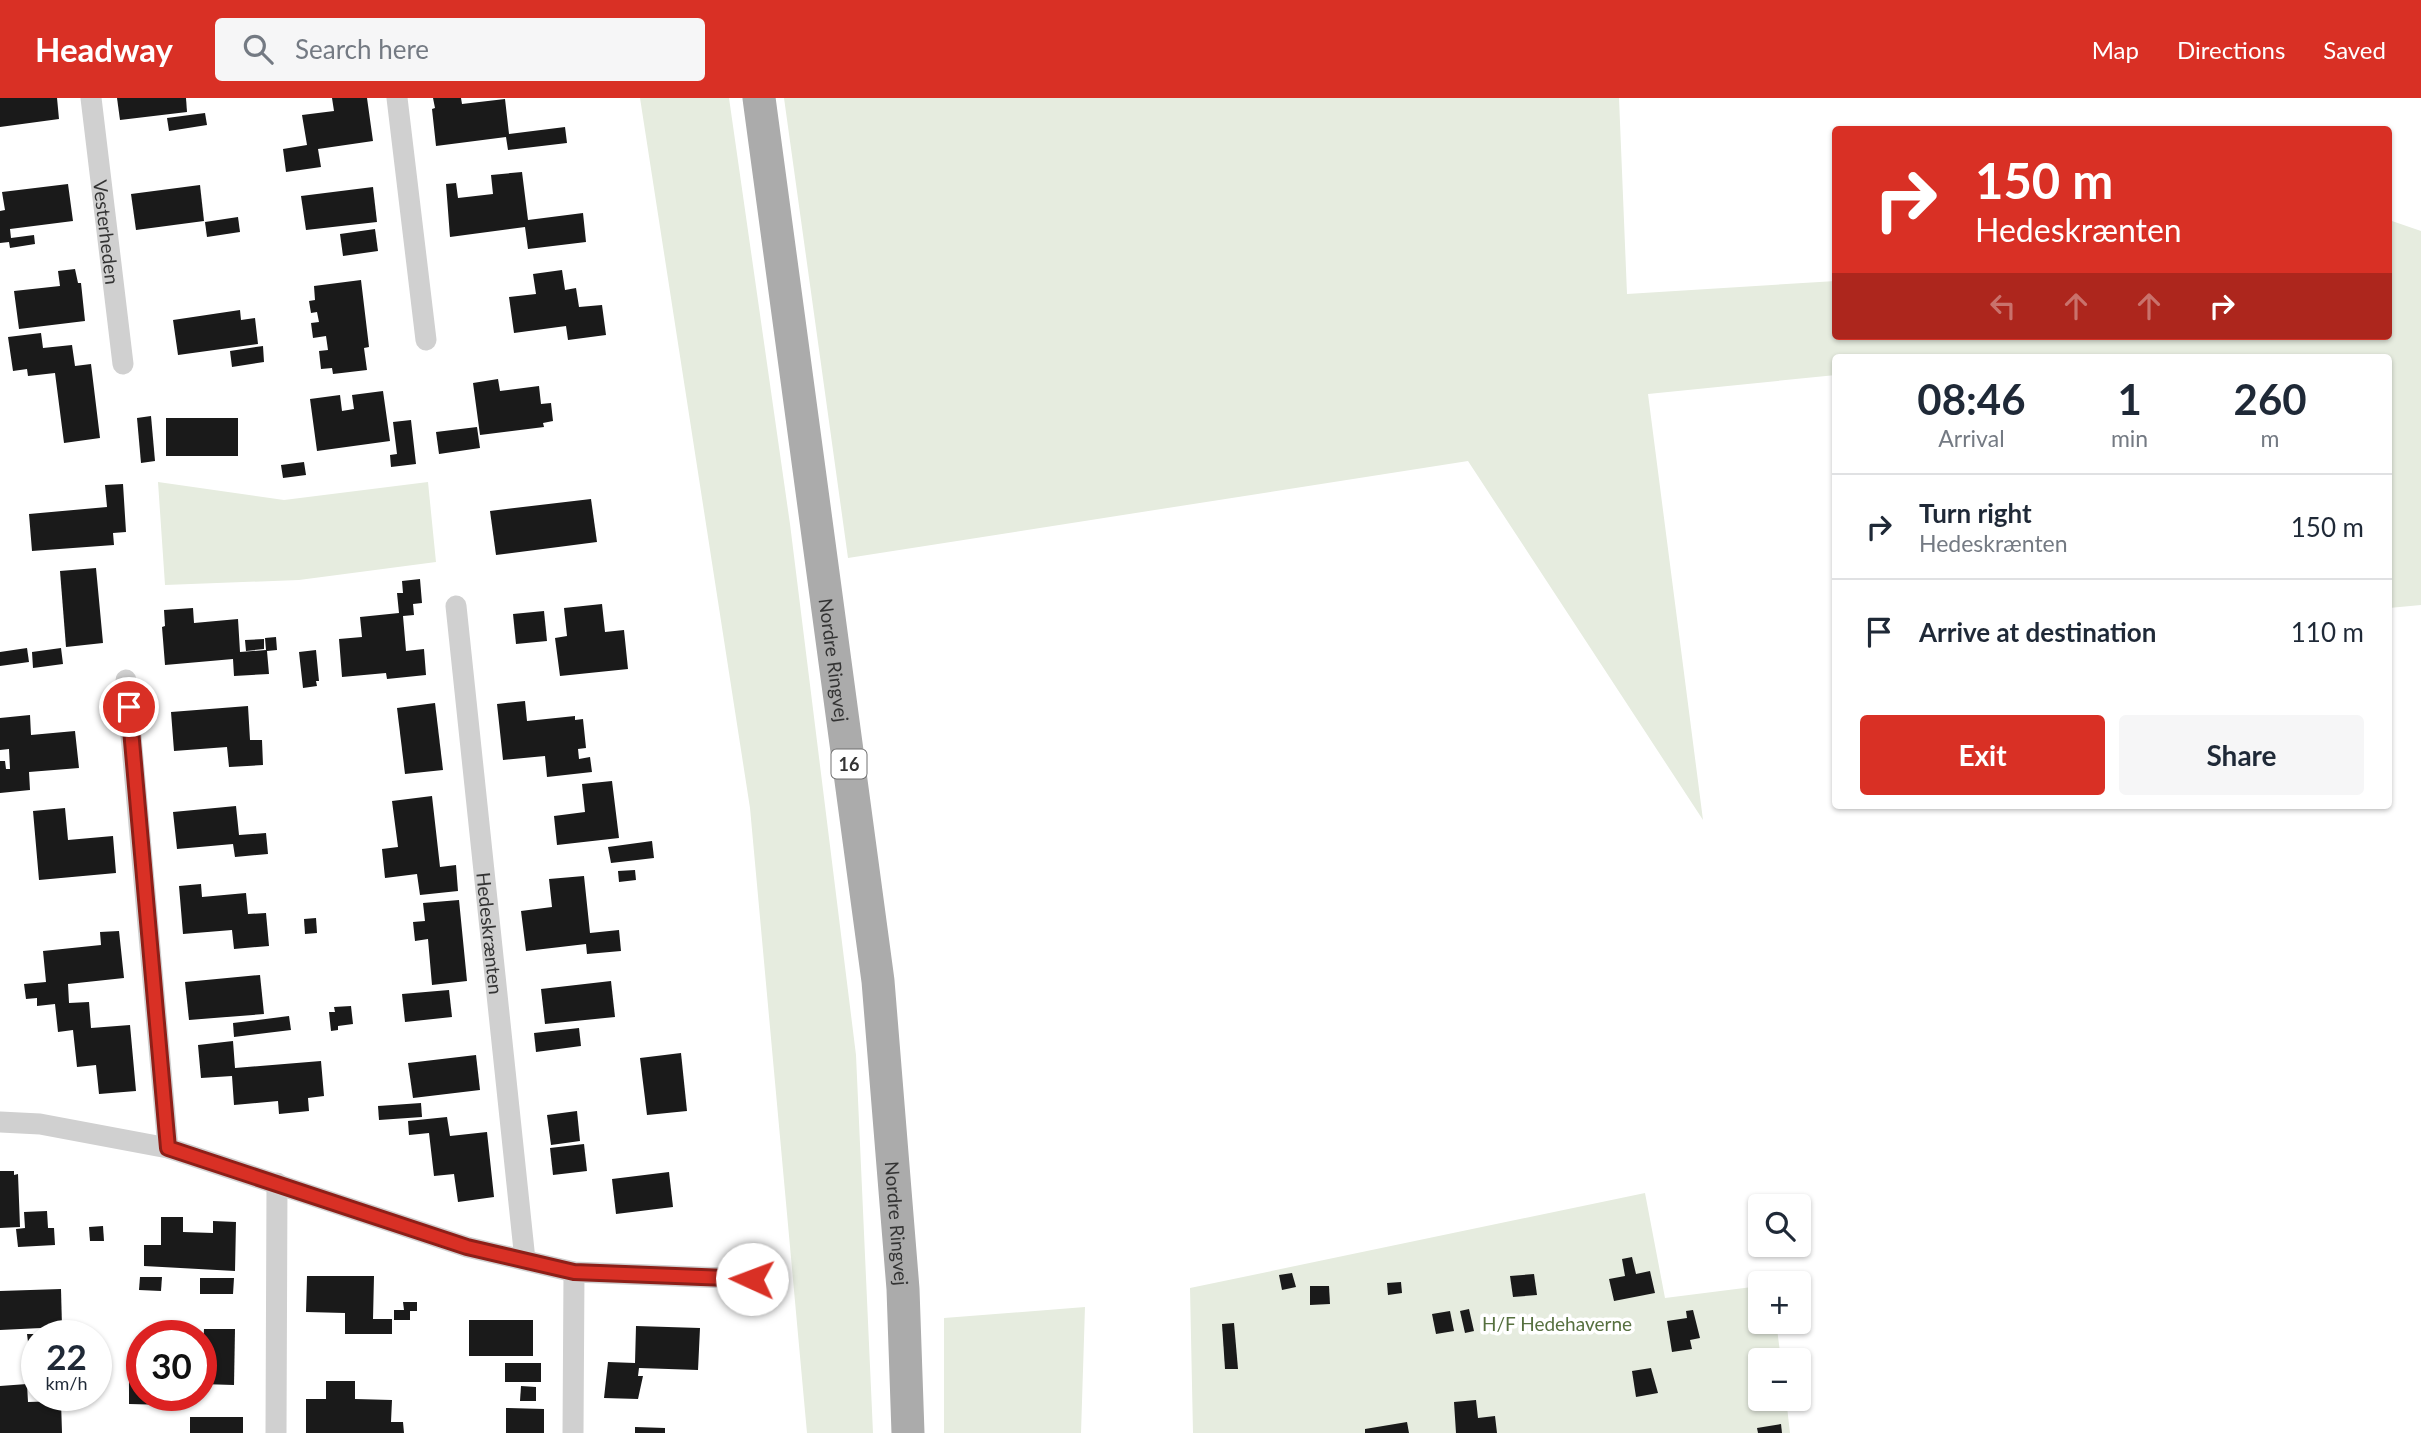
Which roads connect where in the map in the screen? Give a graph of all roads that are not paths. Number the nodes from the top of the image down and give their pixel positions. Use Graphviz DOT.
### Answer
graph roads {
  1 [pos="91,98"];
  2 [pos="397,98"];
  3 [pos="759,98"];
  4 [pos="426,340"];
  5 [pos="123,364"];
  6 [pos="456,606"];
  7 [pos="126,680"];
  8 [pos="0,1122"];
  9 [pos="168,1148"];
  10 [pos="277,1182"];
  11 [pos="525,1259"];
  12 [pos="574,1272"];
  13 [pos="752,1279"];
  14 [pos="276,1433"];
  15 [pos="573,1433"];
  16 [pos="908,1433"];
  1 -- 5 [label="street, Vesterheden"];
  2 -- 4 [label="street"];
  3 -- 16 [label="main road, Nordre Ringvej / 16"];
  6 -- 11 [label="street, Hedeskrænten"];
  7 -- 9 [label="street"];
  8 -- 9 [label="street"];
  9 -- 10 [label="street"];
  10 -- 11 [label="street"];
  10 -- 14 [label="street"];
  11 -- 12 [label="street"];
  12 -- 13 [label="street"];
  12 -- 15 [label="street"];
}
